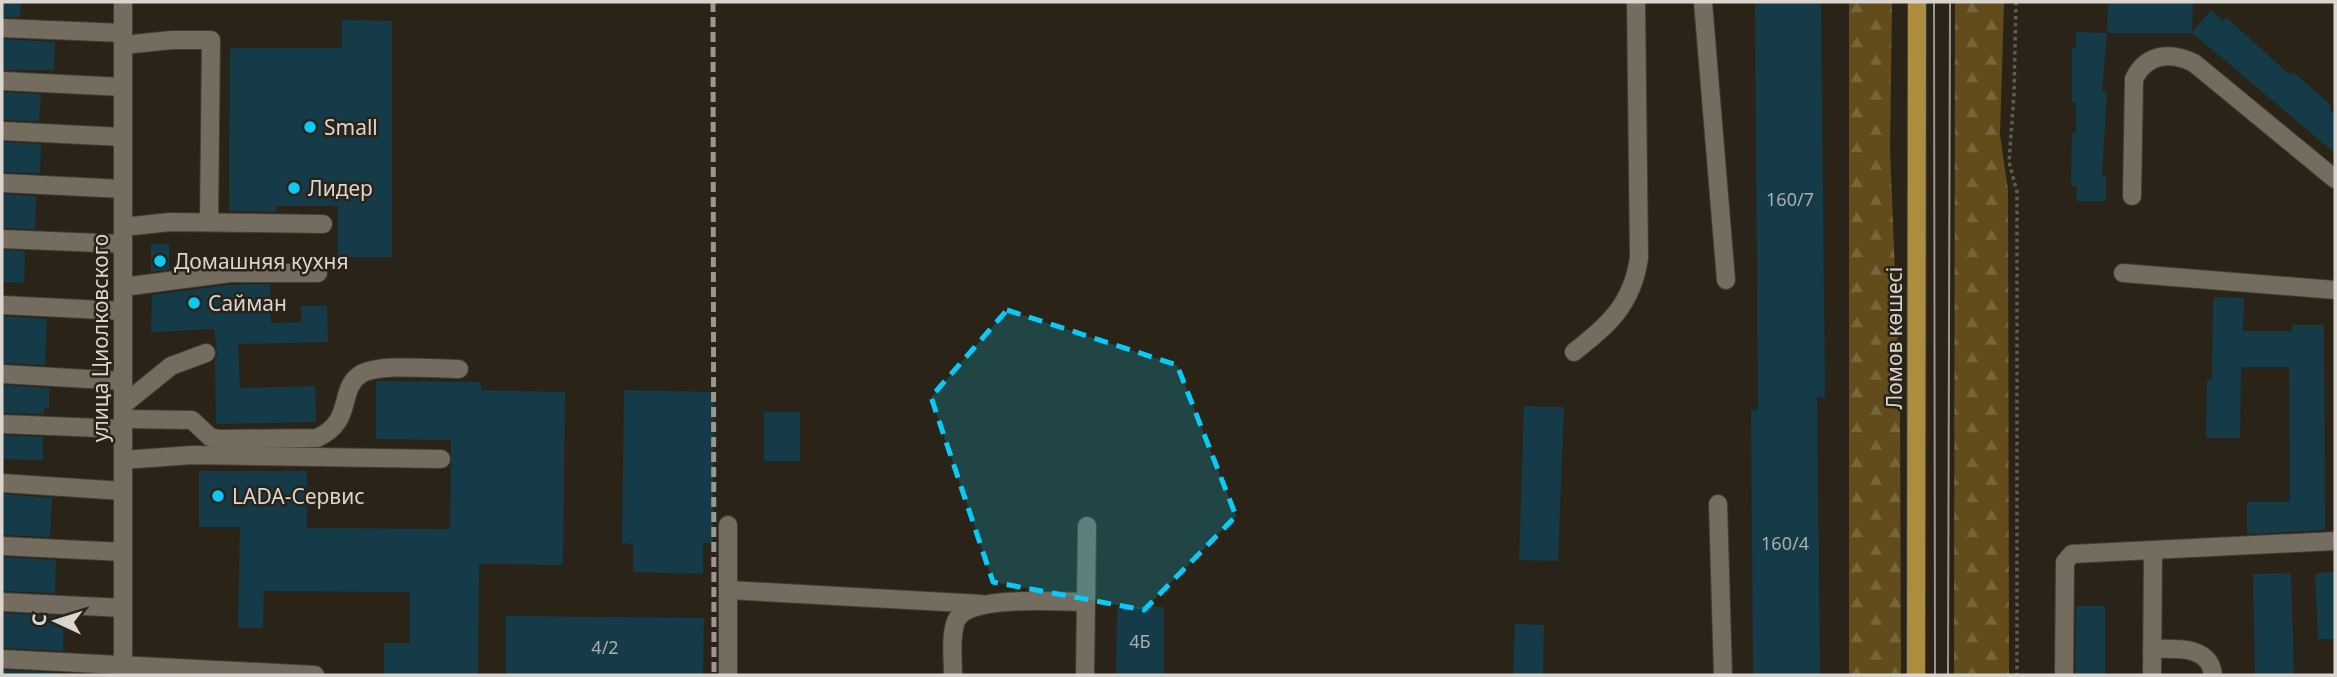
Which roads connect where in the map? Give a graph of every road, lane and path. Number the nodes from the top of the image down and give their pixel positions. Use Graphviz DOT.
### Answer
graph roads {
  1 [pos="123,2"];
  2 [pos="1636,2"];
  3 [pos="1703,2"];
  4 [pos="1917,2"];
  5 [pos="2016,2"];
  6 [pos="2,27"];
  7 [pos="123,39"];
  8 [pos="2,81"];
  9 [pos="123,87"];
  10 [pos="2,131"];
  11 [pos="123,137"];
  12 [pos="2335,179"];
  13 [pos="2,183"];
  14 [pos="123,189"];
  15 [pos="2132,196"];
  16 [pos="209,222"];
  17 [pos="323,224"];
  18 [pos="123,235"];
  19 [pos="2,239"];
  20 [pos="318,273"];
  21 [pos="2123,273"];
  22 [pos="1726,280"];
  23 [pos="123,287"];
  24 [pos="2335,290"];
  25 [pos="2,305"];
  26 [pos="123,311"];
  27 [pos="1574,352"];
  28 [pos="206,353"];
  29 [pos="458,369"];
  30 [pos="2,374"];
  31 [pos="123,381"];
  32 [pos="123,418"];
  33 [pos="2,424"];
  34 [pos="441,459"];
  35 [pos="123,460"];
  36 [pos="2,483"];
  37 [pos="123,491"];
  38 [pos="1717,504"];
  39 [pos="728,525"];
  40 [pos="1087,526"];
  41 [pos="2335,541"];
  42 [pos="2,546"];
  43 [pos="2153,551"];
  44 [pos="123,552"];
  45 [pos="728,590"];
  46 [pos="2,602"];
  47 [pos="1086,602"];
  48 [pos="981,604"];
  49 [pos="122,608"];
  50 [pos="2152,649"];
  51 [pos="2,659"];
  52 [pos="123,670"];
  53 [pos="223,673"];
  54 [pos="315,675"];
  55 [pos="728,675"];
  56 [pos="953,675"];
  57 [pos="1085,675"];
  58 [pos="1723,675"];
  59 [pos="1916,675"];
  60 [pos="2017,675"];
  61 [pos="2064,675"];
  62 [pos="2152,675"];
  63 [pos="2213,675"];
  1 -- 7 [label="street, улица Циолковского"];
  2 -- 27 [label="street"];
  3 -- 22 [label="street"];
  4 -- 59 [label="main road, Ломов көшесі"];
  5 -- 60 [label="path"];
  6 -- 7 [label="street"];
  7 -- 9 [label="street, улица Циолковского"];
  7 -- 16 [label="street"];
  8 -- 9 [label="street"];
  9 -- 11 [label="street, улица Циолковского"];
  10 -- 11 [label="street"];
  11 -- 14 [label="street, улица Циолковского"];
  12 -- 15 [label="street"];
  13 -- 14 [label="street"];
  14 -- 18 [label="street, улица Циолковского"];
  16 -- 17 [label="street"];
  16 -- 18 [label="street"];
  18 -- 19 [label="street"];
  18 -- 23 [label="street, улица Циолковского"];
  20 -- 23 [label="street"];
  21 -- 24 [label="street"];
  23 -- 26 [label="street, улица Циолковского"];
  25 -- 26 [label="street"];
  26 -- 31 [label="street, улица Циолковского"];
  28 -- 32 [label="street"];
  29 -- 32 [label="street"];
  30 -- 31 [label="street"];
  31 -- 32 [label="street, улица Циолковского"];
  32 -- 33 [label="street"];
  32 -- 35 [label="street, улица Циолковского"];
  34 -- 35 [label="street"];
  35 -- 37 [label="street, улица Циолковского"];
  36 -- 37 [label="street"];
  37 -- 44 [label="street, улица Циолковского"];
  38 -- 58 [label="street"];
  39 -- 45 [label="street"];
  40 -- 47 [label="street"];
  41 -- 43 [label="street"];
  42 -- 44 [label="street"];
  43 -- 50 [label="street"];
  43 -- 61 [label="street"];
  44 -- 49 [label="street, улица Циолковского"];
  45 -- 48 [label="street"];
  45 -- 55 [label="street"];
  46 -- 49 [label="street"];
  47 -- 48 [label="street"];
  47 -- 57 [label="street"];
  48 -- 56 [label="street"];
  49 -- 52 [label="street, улица Циолковского"];
  50 -- 62 [label="street"];
  50 -- 63 [label="street"];
  51 -- 52 [label="street"];
  52 -- 53 [label="street"];
  53 -- 54 [label="street"];
}
